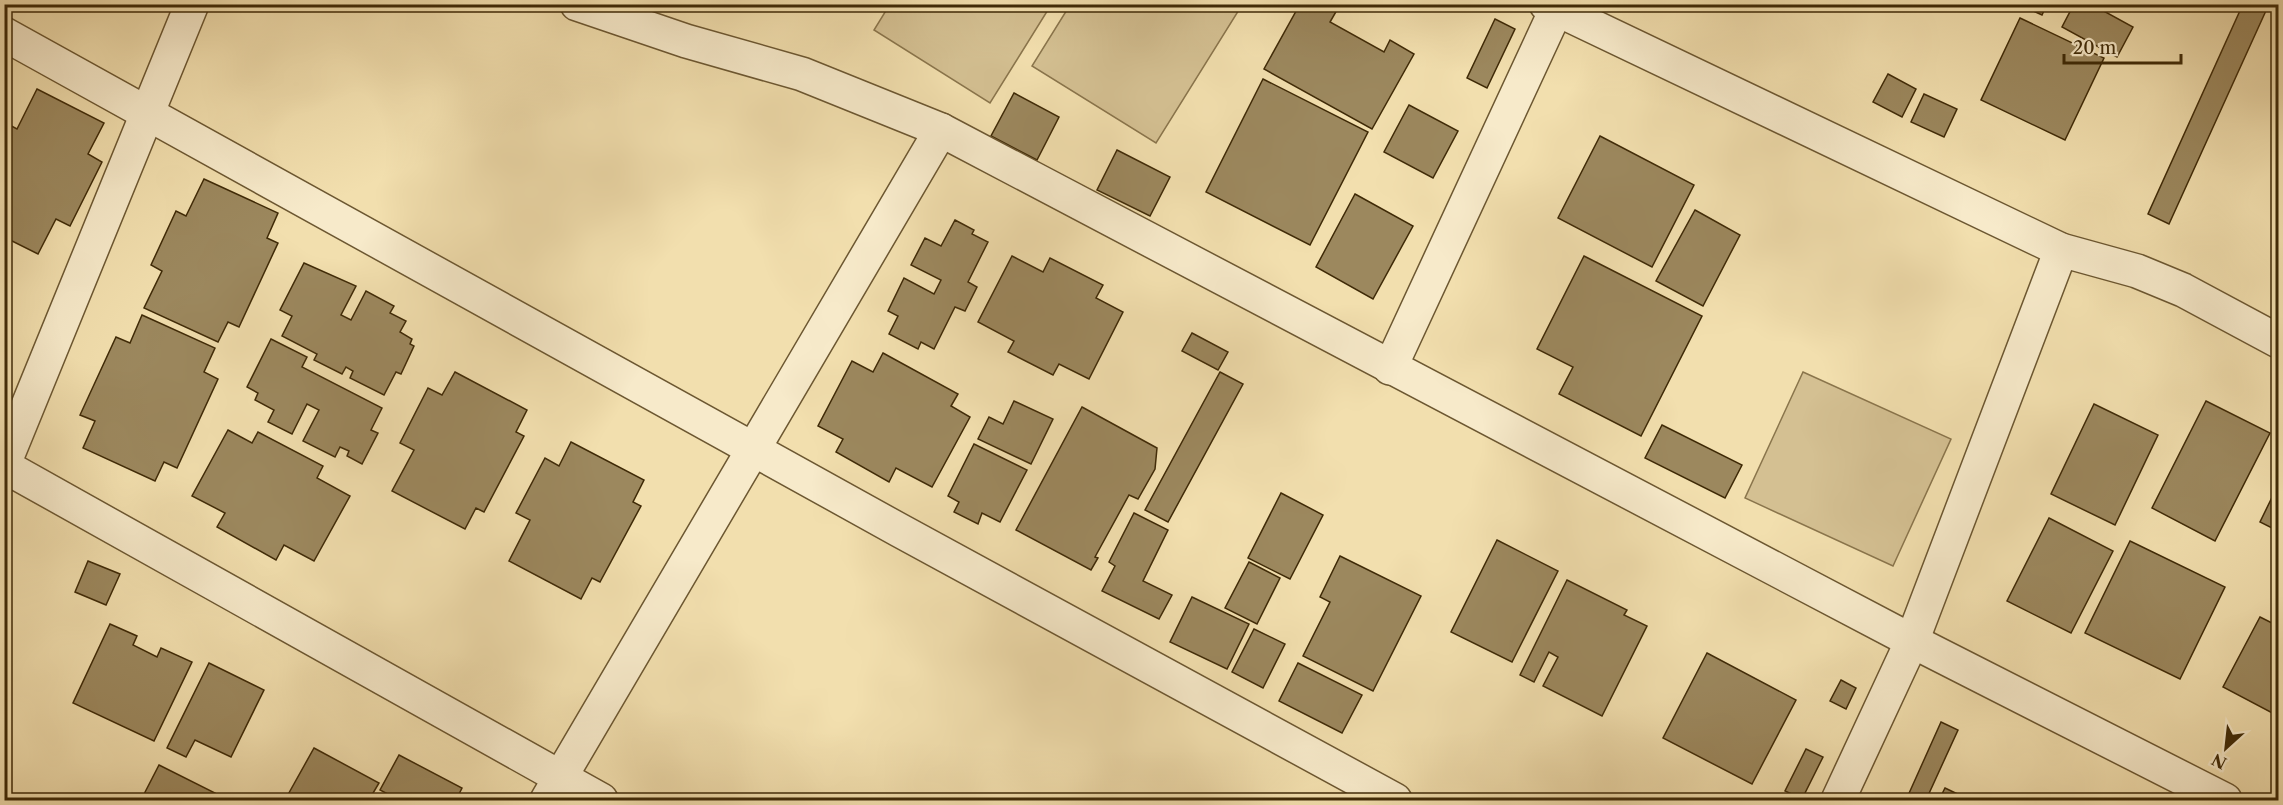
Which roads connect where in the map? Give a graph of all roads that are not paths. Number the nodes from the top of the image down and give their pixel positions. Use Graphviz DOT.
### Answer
graph roads {
  1 [pos="192,4"];
  2 [pos="577,4"];
  3 [pos="1551,7"];
  4 [pos="4,34"];
  5 [pos="147,113"];
  6 [pos="941,130"];
  7 [pos="2061,250"];
  8 [pos="2278,341"];
  9 [pos="1390,368"];
  10 [pos="754,448"];
  11 [pos="4,465"];
  12 [pos="1912,641"];
  13 [pos="554,789"];
  14 [pos="601,801"];
  15 [pos="1395,801"];
  16 [pos="1838,801"];
  17 [pos="2225,801"];
  1 -- 5 [label="street"];
  2 -- 6 [label="street"];
  3 -- 7 [label="street"];
  3 -- 9 [label="street"];
  4 -- 5 [label="street"];
  5 -- 10 [label="street"];
  5 -- 11 [label="street"];
  6 -- 9 [label="street"];
  6 -- 10 [label="street"];
  7 -- 8 [label="street"];
  7 -- 12 [label="street"];
  9 -- 12 [label="street"];
  10 -- 13 [label="street"];
  10 -- 15 [label="street"];
  11 -- 13 [label="street"];
  12 -- 16 [label="street"];
  12 -- 17 [label="street"];
  13 -- 14 [label="street"];
}
